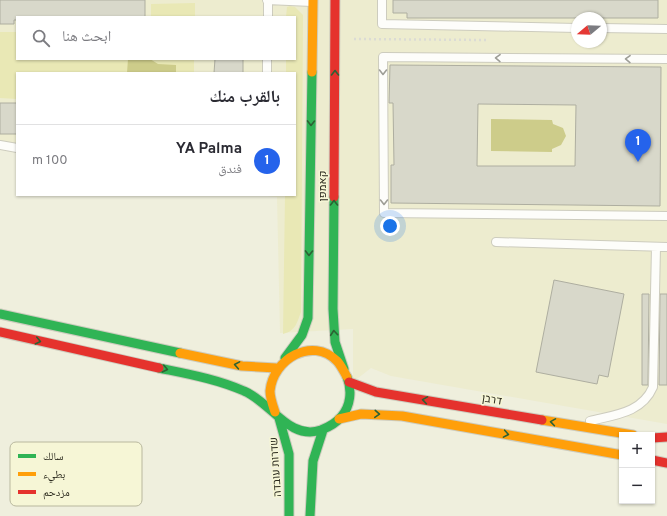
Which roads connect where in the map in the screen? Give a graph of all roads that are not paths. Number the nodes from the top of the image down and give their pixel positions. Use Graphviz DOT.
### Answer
graph roads {
  1 [pos="268,0"];
  2 [pos="335,0"];
  3 [pos="382,0"];
  4 [pos="313,1"];
  5 [pos="268,16"];
  6 [pos="571,28"];
  7 [pos="607,28"];
  8 [pos="667,29"];
  9 [pos="667,59"];
  10 [pos="267,60"];
  11 [pos="267,72"];
  12 [pos="0,145"];
  13 [pos="16,148"];
  14 [pos="667,216"];
  15 [pos="496,242"];
  16 [pos="656,247"];
  17 [pos="667,248"];
  18 [pos="0,314"];
  19 [pos="0,332"];
  20 [pos="284,359"];
  21 [pos="276,368"];
  22 [pos="344,370"];
  23 [pos="349,382"];
  24 [pos="277,415"];
  25 [pos="339,419"];
  26 [pos="574,425"];
  27 [pos="323,430"];
  28 [pos="619,433"];
  29 [pos="667,437"];
  30 [pos="655,438"];
  31 [pos="619,454"];
  32 [pos="655,461"];
  33 [pos="667,463"];
  34 [pos="289,516"];
  35 [pos="310,516"];
  1 -- 4 [label="lane"];
  1 -- 5 [label="lane"];
  22 -- 2 [label="street, קאמפן, one-way"];
  3 -- 6 [label="lane"];
  4 -- 20 [label="street, קאמפן, one-way"];
  7 -- 8 [label="lane"];
  9 -- 14 [label="lane, one-way"];
  10 -- 11 [label="lane"];
  12 -- 13 [label="lane"];
  15 -- 16 [label="lane"];
  16 -- 17 [label="lane"];
  16 -- 26 [label="lane"];
  21 -- 18 [label="street, one-way"];
  19 -- 24 [label="street, one-way"];
  20 -- 21 [label="street"];
  20 -- 22 [label="street"];
  21 -- 24 [label="street"];
  22 -- 23 [label="street"];
  23 -- 25 [label="street"];
  26 -- 23 [label="street, דרבן, one-way"];
  24 -- 27 [label="street"];
  24 -- 34 [label="street, שדרות עובדה"];
  25 -- 27 [label="street"];
  25 -- 31 [label="street, one-way"];
  26 -- 28 [label="street, דרבן"];
  27 -- 35 [label="street"];
  29 -- 30 [label="street"];
  32 -- 33 [label="street"];
}
